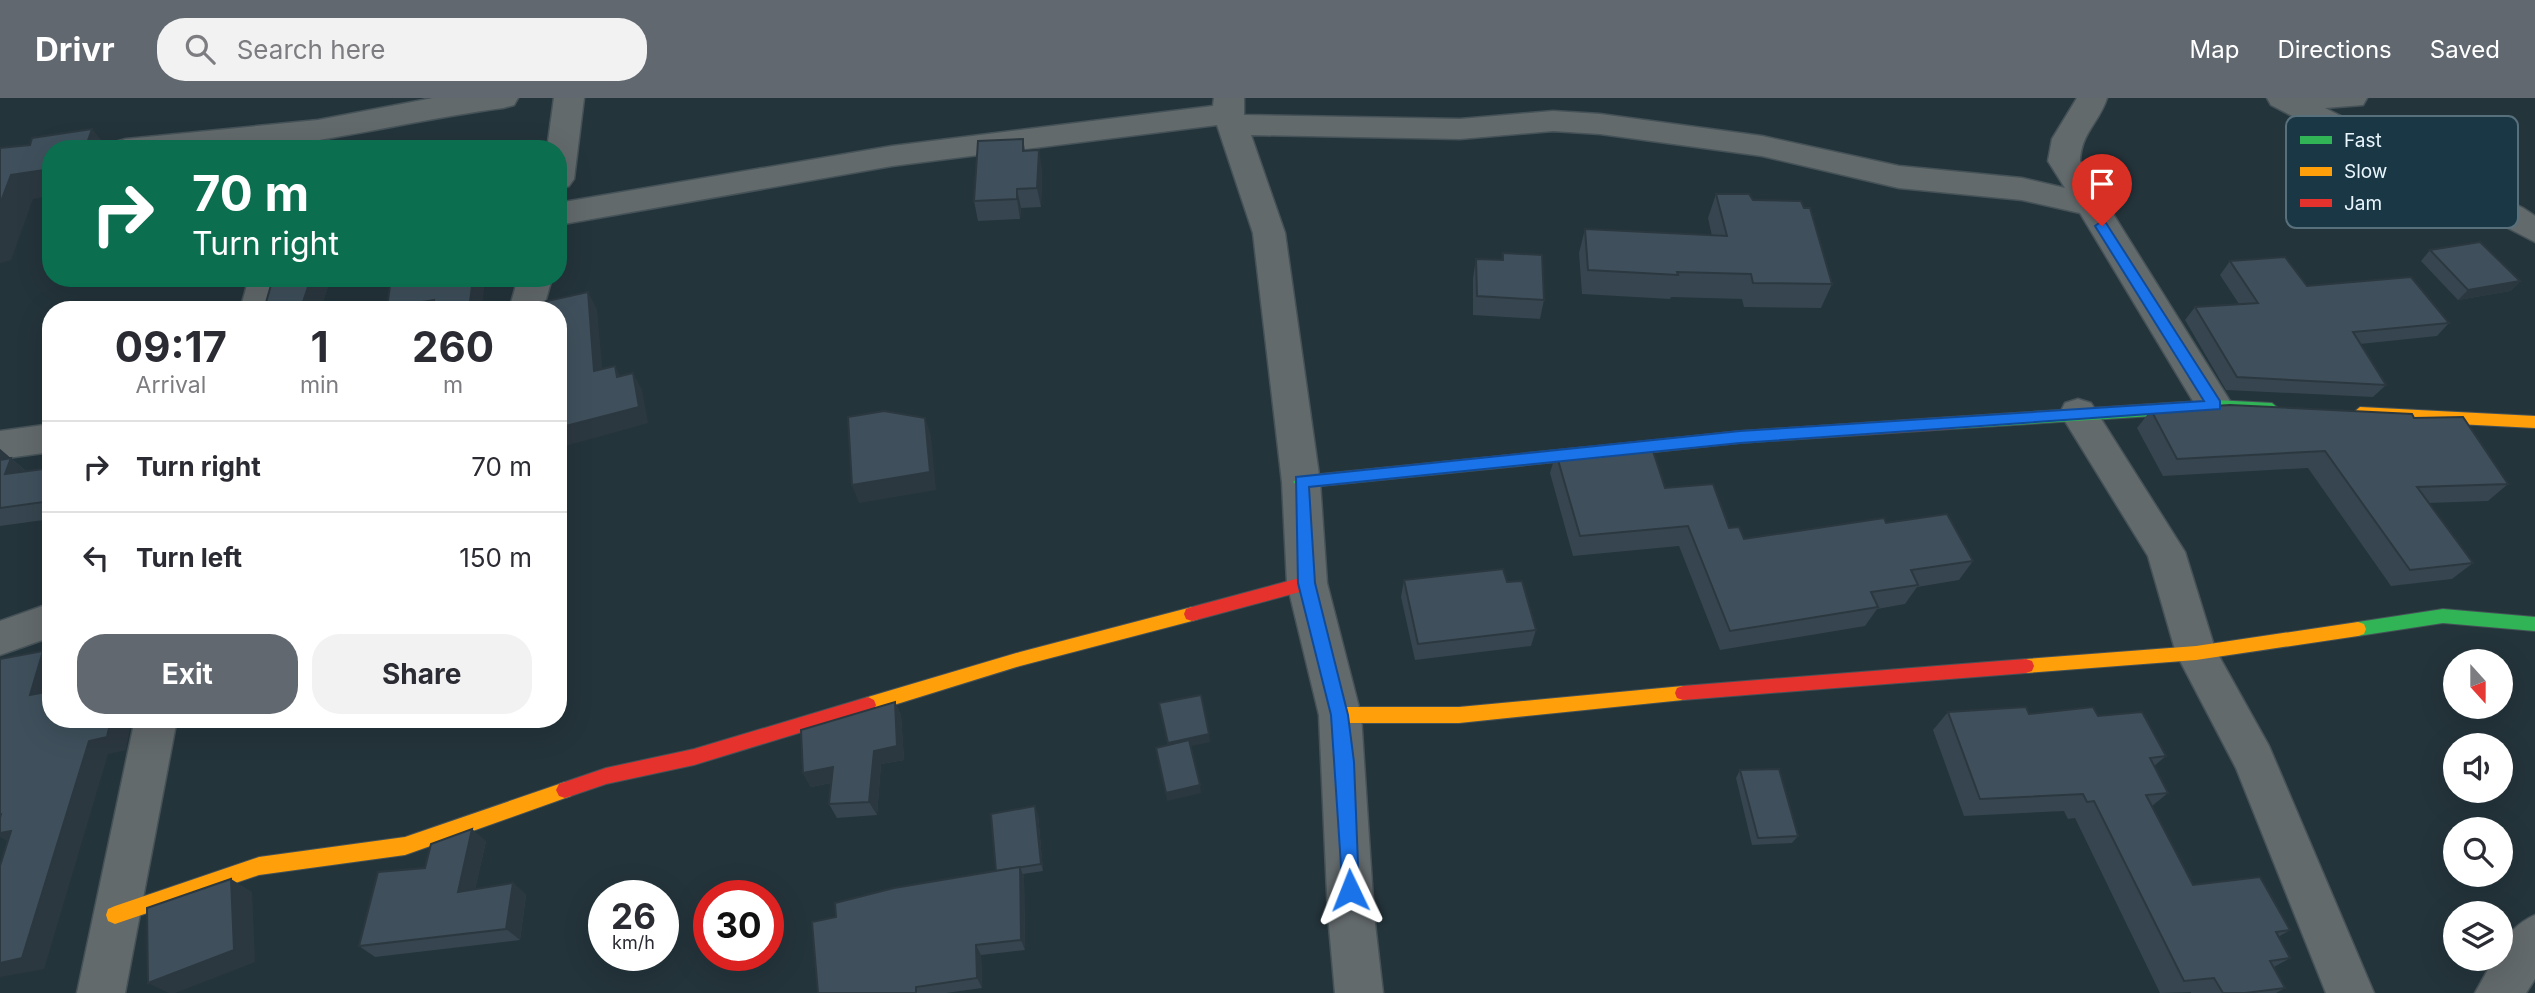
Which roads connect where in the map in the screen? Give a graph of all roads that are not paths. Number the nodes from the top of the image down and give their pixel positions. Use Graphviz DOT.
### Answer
graph roads {
  1 [pos="333,98"];
  2 [pos="502,98"];
  3 [pos="569,98"];
  4 [pos="2092,98"];
  5 [pos="2282,98"];
  6 [pos="2312,98"];
  7 [pos="2352,98"];
  8 [pos="1230,112"];
  9 [pos="2317,116"];
  10 [pos="314,139"];
  11 [pos="295,140"];
  12 [pos="563,140"];
  13 [pos="2088,204"];
  14 [pos="567,212"];
  15 [pos="2518,220"];
  16 [pos="2535,231"];
  17 [pos="2215,405"];
  18 [pos="2283,409"];
  19 [pos="2337,412"];
  20 [pos="2078,413"];
  21 [pos="2535,422"];
  22 [pos="42,439"];
  23 [pos="0,445"];
  24 [pos="1301,482"];
  25 [pos="1307,583"];
  26 [pos="42,623"];
  27 [pos="2535,624"];
  28 [pos="0,638"];
  29 [pos="2196,653"];
  30 [pos="1340,715"];
  31 [pos="154,728"];
  32 [pos="114,915"];
  33 [pos="2535,938"];
  34 [pos="100,993"];
  35 [pos="1359,993"];
  36 [pos="2350,993"];
  37 [pos="2499,993"];
  1 -- 10 [label="street"];
  2 -- 10 [label="street"];
  3 -- 12 [label="street"];
  4 -- 13 [label="street"];
  5 -- 9 [label="street"];
  6 -- 7 [label="street"];
  8 -- 13 [label="street"];
  8 -- 14 [label="street"];
  8 -- 24 [label="street"];
  10 -- 11 [label="street"];
  13 -- 17 [label="street"];
  15 -- 16 [label="street"];
  17 -- 18 [label="street"];
  17 -- 20 [label="street"];
  19 -- 21 [label="street"];
  20 -- 24 [label="street"];
  20 -- 29 [label="street"];
  22 -- 23 [label="street"];
  24 -- 25 [label="street"];
  25 -- 30 [label="street"];
  25 -- 32 [label="street"];
  26 -- 28 [label="street"];
  27 -- 29 [label="street"];
  29 -- 30 [label="street"];
  29 -- 36 [label="street"];
  30 -- 35 [label="street"];
  31 -- 32 [label="street"];
  32 -- 34 [label="street"];
  33 -- 37 [label="street"];
}
